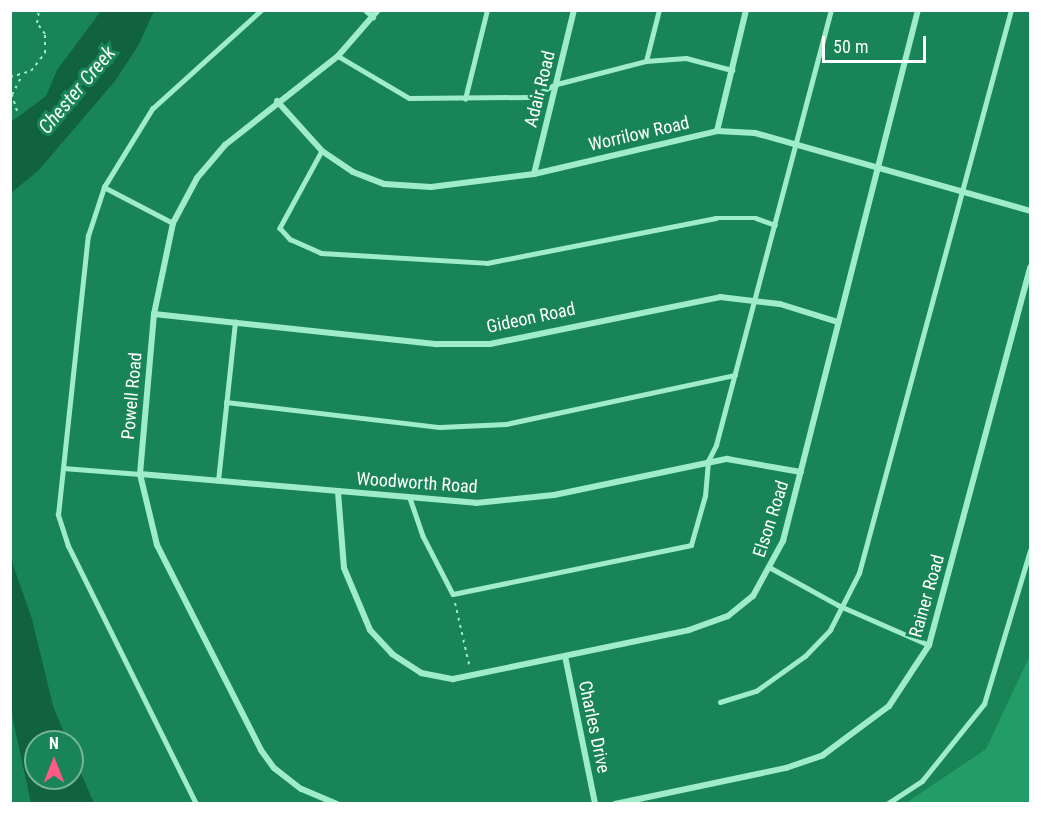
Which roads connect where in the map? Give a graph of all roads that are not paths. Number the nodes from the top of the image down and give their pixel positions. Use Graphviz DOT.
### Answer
graph roads {
  1 [pos="261,10"];
  2 [pos="365,10"];
  3 [pos="378,10"];
  4 [pos="487,10"];
  5 [pos="574,10"];
  6 [pos="659,10"];
  7 [pos="746,10"];
  8 [pos="831,10"];
  9 [pos="918,10"];
  10 [pos="1011,10"];
  11 [pos="373,17"];
  12 [pos="338,56"];
  13 [pos="646,61"];
  14 [pos="732,70"];
  15 [pos="557,84"];
  16 [pos="465,99"];
  17 [pos="277,101"];
  18 [pos="717,131"];
  19 [pos="797,144"];
  20 [pos="322,151"];
  21 [pos="879,167"];
  22 [pos="534,174"];
  23 [pos="104,187"];
  24 [pos="963,191"];
  25 [pos="1030,211"];
  26 [pos="173,223"];
  27 [pos="775,225"];
  28 [pos="1030,267"];
  29 [pos="755,299"];
  30 [pos="154,314"];
  31 [pos="838,321"];
  32 [pos="235,322"];
  33 [pos="735,375"];
  34 [pos="226,402"];
  35 [pos="708,461"];
  36 [pos="63,468"];
  37 [pos="801,472"];
  38 [pos="140,474"];
  39 [pos="218,481"];
  40 [pos="338,492"];
  41 [pos="410,498"];
  42 [pos="1030,551"];
  43 [pos="771,568"];
  44 [pos="843,607"];
  45 [pos="929,645"];
  46 [pos="565,656"];
  47 [pos="720,702"];
  48 [pos="196,804"];
  49 [pos="337,804"];
  50 [pos="595,804"];
  51 [pos="615,804"];
  52 [pos="887,804"];
  1 -- 23 [label="lane"];
  2 -- 11 [label="lane"];
  3 -- 11 [label="street, Powell Road"];
  4 -- 16 [label="lane"];
  5 -- 15 [label="street, Adair Road"];
  6 -- 13 [label="lane"];
  7 -- 14 [label="street"];
  8 -- 19 [label="lane"];
  9 -- 21 [label="street, Elson Road"];
  10 -- 24 [label="lane"];
  11 -- 12 [label="street, Powell Road"];
  12 -- 16 [label="lane"];
  12 -- 17 [label="street, Powell Road"];
  13 -- 14 [label="lane"];
  13 -- 15 [label="lane"];
  14 -- 18 [label="street"];
  15 -- 16 [label="lane"];
  15 -- 22 [label="street, Adair Road"];
  17 -- 20 [label="street, Worrilow Road"];
  17 -- 26 [label="street, Powell Road"];
  18 -- 19 [label="street, Worrilow Road"];
  18 -- 22 [label="street, Worrilow Road"];
  19 -- 21 [label="street, Worrilow Road"];
  19 -- 27 [label="lane"];
  20 -- 22 [label="street, Worrilow Road"];
  20 -- 27 [label="lane"];
  21 -- 24 [label="street, Worrilow Road"];
  21 -- 31 [label="street, Elson Road"];
  23 -- 26 [label="lane"];
  23 -- 36 [label="lane"];
  24 -- 25 [label="street, Worrilow Road"];
  24 -- 44 [label="lane"];
  26 -- 30 [label="street, Powell Road"];
  27 -- 29 [label="lane"];
  28 -- 45 [label="street, Rainer Road"];
  29 -- 31 [label="street, Gideon Road"];
  29 -- 32 [label="street, Gideon Road"];
  29 -- 33 [label="lane"];
  30 -- 32 [label="street, Gideon Road"];
  30 -- 38 [label="street, Powell Road"];
  31 -- 37 [label="street, Elson Road"];
  32 -- 34 [label="lane"];
  33 -- 34 [label="lane"];
  33 -- 35 [label="lane"];
  34 -- 39 [label="lane"];
  35 -- 37 [label="street, Woodworth Road"];
  35 -- 41 [label="street, Woodworth Road"];
  35 -- 41 [label="lane"];
  36 -- 38 [label="lane, Woodworth Road"];
  36 -- 48 [label="lane"];
  37 -- 43 [label="street, Elson Road"];
  38 -- 39 [label="street, Woodworth Road"];
  38 -- 49 [label="street, Powell Road"];
  39 -- 40 [label="street, Woodworth Road"];
  40 -- 41 [label="street, Woodworth Road"];
  40 -- 46 [label="street, Elson Road"];
  42 -- 52 [label="lane"];
  43 -- 44 [label="lane"];
  43 -- 46 [label="street, Elson Road"];
  44 -- 45 [label="lane"];
  44 -- 47 [label="lane"];
  45 -- 51 [label="street, Rainer Road"];
  46 -- 50 [label="street, Charles Drive"];
}
